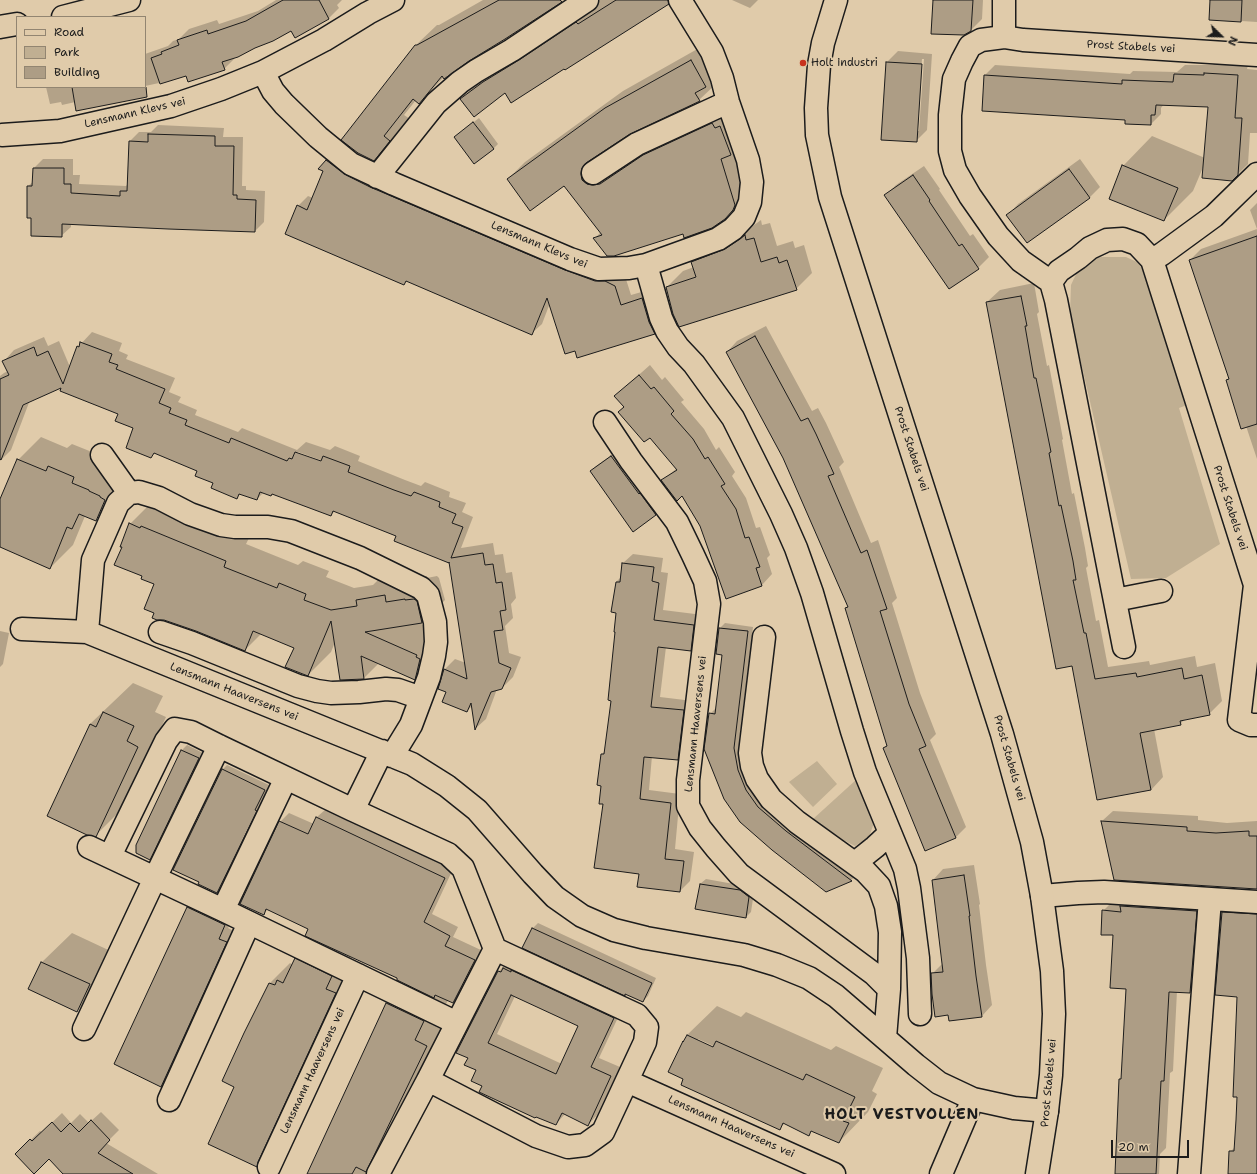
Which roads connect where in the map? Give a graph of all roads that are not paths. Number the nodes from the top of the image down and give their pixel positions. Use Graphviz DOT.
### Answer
graph roads {
  1 [pos="129,0"];
  2 [pos="393,0"];
  3 [pos="587,0"];
  4 [pos="680,0"];
  5 [pos="836,0"];
  6 [pos="1004,0"];
  7 [pos="67,16"];
  8 [pos="16,24"];
  9 [pos="0,27"];
  10 [pos="1004,37"];
  11 [pos="1257,55"];
  12 [pos="263,72"];
  13 [pos="728,102"];
  14 [pos="2,135"];
  15 [pos="593,173"];
  16 [pos="1257,174"];
  17 [pos="377,177"];
  18 [pos="1152,260"];
  19 [pos="646,265"];
  20 [pos="1051,282"];
  21 [pos="604,422"];
  22 [pos="102,455"];
  23 [pos="129,494"];
  24 [pos="1252,555"];
  25 [pos="1161,590"];
  26 [pos="1115,600"];
  27 [pos="22,629"];
  28 [pos="87,632"];
  29 [pos="160,632"];
  30 [pos="764,637"];
  31 [pos="1124,647"];
  32 [pos="421,698"];
  33 [pos="1257,725"];
  34 [pos="219,746"];
  35 [pos="387,754"];
  36 [pos="286,778"];
  37 [pos="353,810"];
  38 [pos="890,833"];
  39 [pos="89,847"];
  40 [pos="110,856"];
  41 [pos="855,863"];
  42 [pos="155,878"];
  43 [pos="1042,896"];
  44 [pos="1210,899"];
  45 [pos="1257,902"];
  46 [pos="223,910"];
  47 [pos="249,923"];
  48 [pos="495,949"];
  49 [pos="358,975"];
  50 [pos="889,989"];
  51 [pos="920,1014"];
  52 [pos="457,1023"];
  53 [pos="84,1029"];
  54 [pos="885,1038"];
  55 [pos="428,1080"];
  56 [pos="627,1080"];
  57 [pos="169,1100"];
  58 [pos="973,1100"];
  59 [pos="1047,1111"];
  60 [pos="269,1166"];
  61 [pos="378,1174"];
  62 [pos="834,1174"];
  63 [pos="942,1174"];
  64 [pos="1037,1174"];
  65 [pos="1189,1174"];
  1 -- 7 [label="street"];
  2 -- 12 [label="street, Lensmann Klevs vei"];
  3 -- 17 [label="street"];
  4 -- 13 [label="street, Lensmann Klevs vei"];
  5 -- 43 [label="street, Prost Stabels vei"];
  6 -- 10 [label="street"];
  8 -- 9 [label="street"];
  10 -- 11 [label="street, Prost Stabels vei"];
  10 -- 20 [label="street, Prost Stabels vei"];
  12 -- 14 [label="street, Lensmann Klevs vei"];
  12 -- 17 [label="street, Lensmann Klevs vei"];
  13 -- 15 [label="street"];
  13 -- 19 [label="street, Lensmann Klevs vei"];
  16 -- 18 [label="street"];
  17 -- 19 [label="street, Lensmann Klevs vei"];
  18 -- 20 [label="street, Prost Stabels vei"];
  18 -- 24 [label="street, Prost Stabels vei"];
  19 -- 38 [label="street"];
  20 -- 26 [label="street"];
  21 -- 50 [label="street, Lensmann Haaversens vei"];
  22 -- 23 [label="street"];
  23 -- 28 [label="street"];
  23 -- 32 [label="street"];
  24 -- 33 [label="street, Prost Stabels vei"];
  25 -- 26 [label="street"];
  26 -- 31 [label="street"];
  27 -- 28 [label="street, Lensmann Haaversens vei"];
  28 -- 35 [label="street, Lensmann Haaversens vei"];
  29 -- 32 [label="street"];
  30 -- 41 [label="street"];
  32 -- 35 [label="street"];
  34 -- 36 [label="street"];
  34 -- 40 [label="street"];
  34 -- 42 [label="street"];
  35 -- 37 [label="street"];
  35 -- 54 [label="street, Lensmann Haaversens vei"];
  36 -- 37 [label="street"];
  36 -- 46 [label="street"];
  37 -- 48 [label="street"];
  38 -- 41 [label="street"];
  38 -- 51 [label="street"];
  39 -- 40 [label="street"];
  40 -- 42 [label="street"];
  41 -- 50 [label="street"];
  42 -- 46 [label="street"];
  42 -- 53 [label="street"];
  43 -- 44 [label="street"];
  43 -- 59 [label="street, Prost Stabels vei"];
  44 -- 45 [label="street"];
  44 -- 65 [label="street"];
  46 -- 47 [label="street"];
  47 -- 49 [label="street"];
  47 -- 57 [label="street"];
  48 -- 52 [label="street"];
  48 -- 56 [label="street"];
  49 -- 52 [label="street"];
  49 -- 60 [label="street, Lensmann Haaversens vei"];
  50 -- 54 [label="street"];
  52 -- 55 [label="street"];
  54 -- 58 [label="street, Lensmann Haaversens vei"];
  55 -- 56 [label="street"];
  55 -- 61 [label="street"];
  56 -- 62 [label="street, Lensmann Haaversens vei"];
  58 -- 59 [label="street, Lensmann Haaversens vei"];
  58 -- 63 [label="street"];
  59 -- 64 [label="street, Prost Stabels vei"];
}
